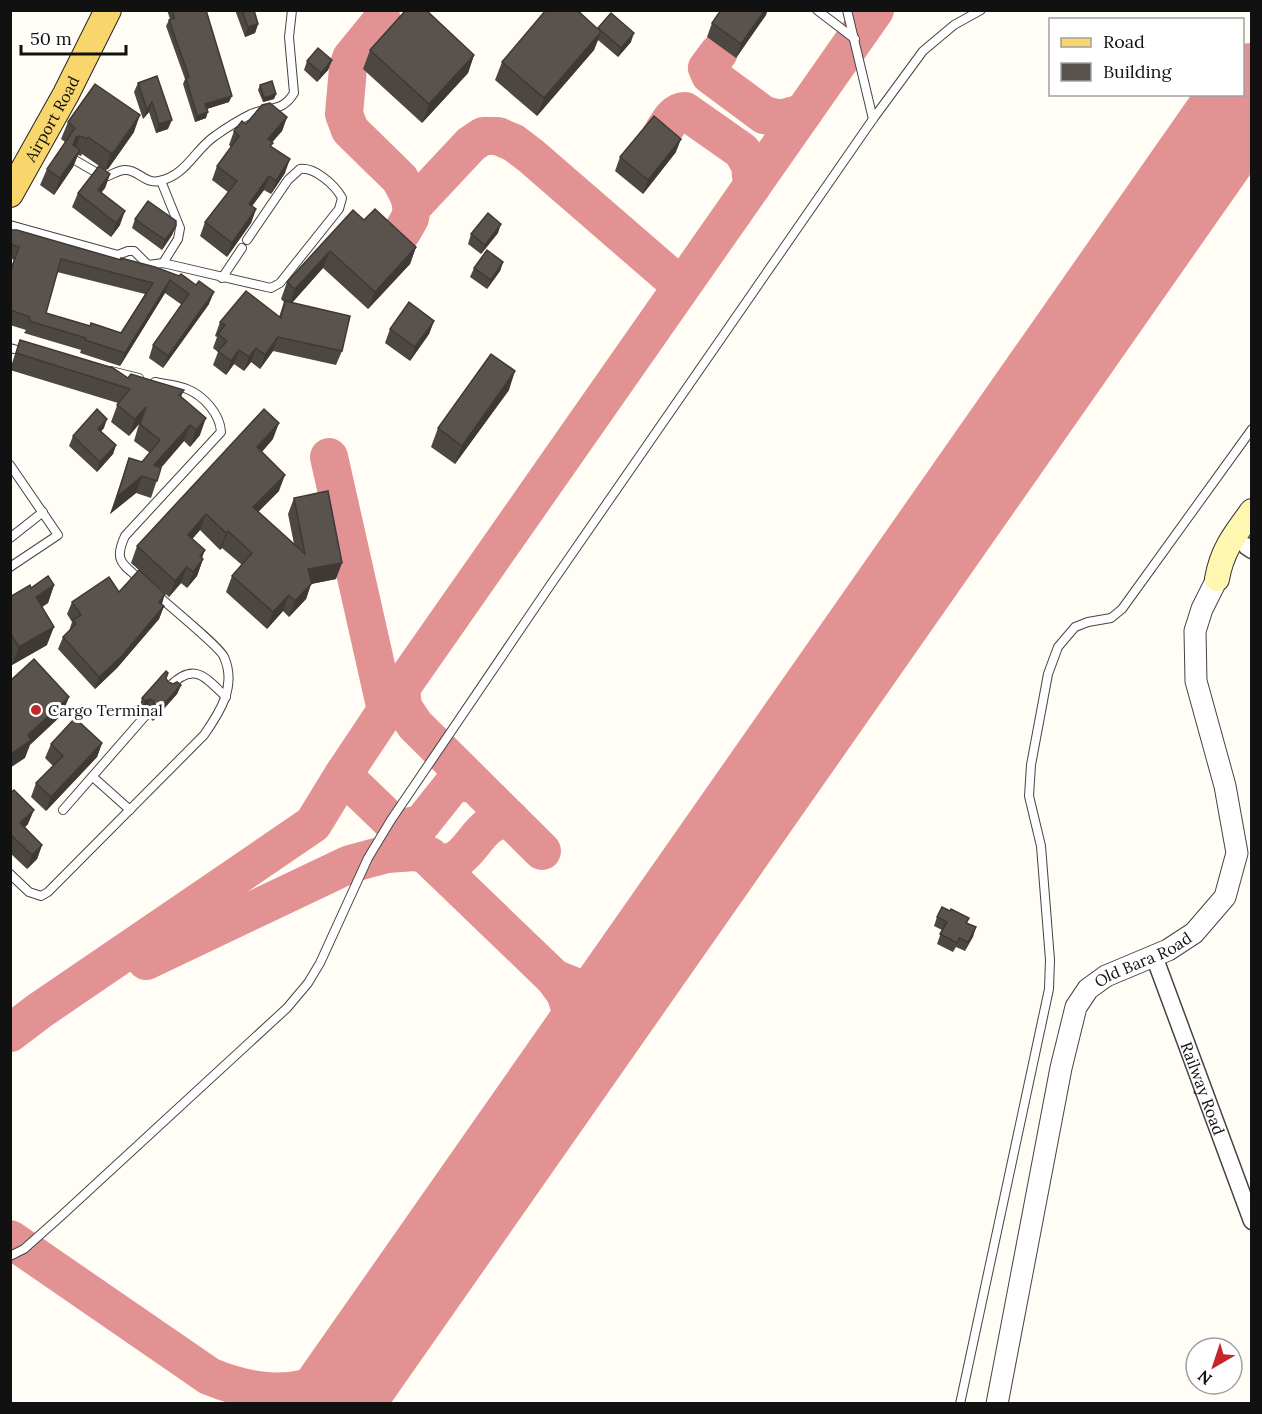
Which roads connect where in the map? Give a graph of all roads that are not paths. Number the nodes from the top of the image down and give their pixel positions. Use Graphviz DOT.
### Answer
graph roads {
  1 [pos="108,10"];
  2 [pos="292,10"];
  3 [pos="817,10"];
  4 [pos="847,10"];
  5 [pos="981,10"];
  6 [pos="855,39"];
  7 [pos="873,119"];
  8 [pos="73,159"];
  9 [pos="161,181"];
  10 [pos="10,194"];
  11 [pos="10,225"];
  12 [pos="247,240"];
  13 [pos="242,248"];
  14 [pos="163,263"];
  15 [pos="222,278"];
  16 [pos="10,348"];
  17 [pos="33,353"];
  18 [pos="100,369"];
  19 [pos="1251,429"];
  20 [pos="10,465"];
  21 [pos="1251,511"];
  22 [pos="43,512"];
  23 [pos="10,538"];
  24 [pos="1250,545"];
  25 [pos="10,567"];
  26 [pos="1217,579"];
  27 [pos="169,687"];
  28 [pos="226,697"];
  29 [pos="146,715"];
  30 [pos="93,777"];
  31 [pos="63,810"];
  32 [pos="130,810"];
  33 [pos="10,874"];
  34 [pos="1154,956"];
  35 [pos="1251,1221"];
  36 [pos="10,1256"];
  37 [pos="960,1404"];
  38 [pos="997,1404"];
  1 -- 10 [label="main road, Airport Road"];
  2 -- 9 [label="lane"];
  3 -- 6 [label="lane"];
  4 -- 6 [label="lane"];
  5 -- 7 [label="lane"];
  6 -- 7 [label="lane"];
  7 -- 36 [label="lane"];
  8 -- 9 [label="lane"];
  9 -- 14 [label="lane"];
  11 -- 14 [label="lane"];
  12 -- 15 [label="lane"];
  13 -- 15 [label="lane"];
  14 -- 15 [label="lane"];
  16 -- 17 [label="lane"];
  18 -- 28 [label="lane"];
  19 -- 37 [label="lane"];
  20 -- 22 [label="lane"];
  21 -- 26 [label="main road"];
  22 -- 23 [label="lane"];
  22 -- 25 [label="lane"];
  24 -- 26 [label="main road, Old Bara Road"];
  26 -- 34 [label="street, Old Bara Road"];
  27 -- 28 [label="lane"];
  28 -- 32 [label="lane"];
  29 -- 30 [label="lane"];
  30 -- 31 [label="lane"];
  30 -- 32 [label="lane"];
  32 -- 33 [label="lane"];
  34 -- 35 [label="street, Railway Road"];
  34 -- 38 [label="street, Old Bara Road"];
}
